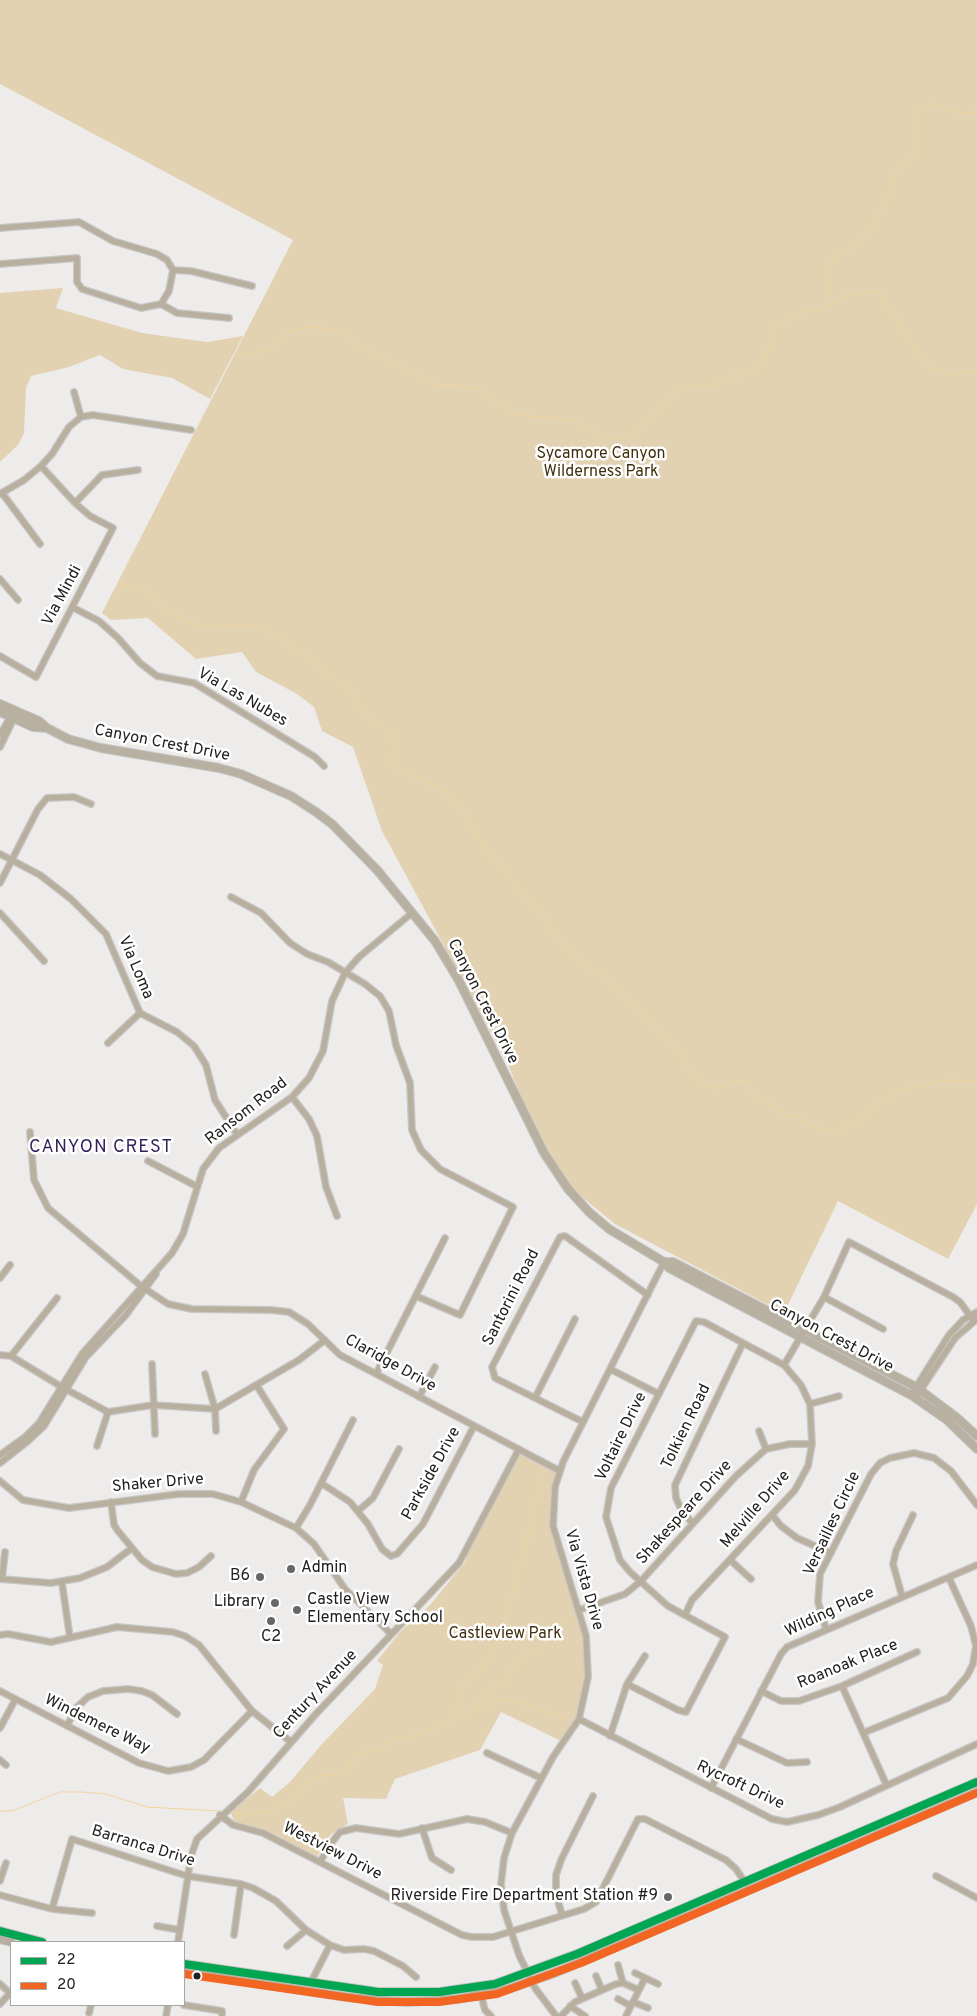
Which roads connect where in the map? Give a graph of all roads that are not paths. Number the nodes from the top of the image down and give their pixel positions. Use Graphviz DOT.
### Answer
graph roads {
  1 [pos="0,228"];
  2 [pos="0,264"];
  3 [pos="172,270"];
  4 [pos="252,286"];
  5 [pos="161,304"];
  6 [pos="230,318"];
  7 [pos="74,392"];
  8 [pos="81,417"];
  9 [pos="191,430"];
  10 [pos="41,466"];
  11 [pos="138,470"];
  12 [pos="1,494"];
  13 [pos="75,503"];
  14 [pos="40,544"];
  15 [pos="0,579"];
  16 [pos="18,600"];
  17 [pos="72,607"];
  18 [pos="0,656"];
  19 [pos="0,704"];
  20 [pos="0,712"];
  21 [pos="13,716"];
  22 [pos="0,735"];
  23 [pos="0,747"];
  24 [pos="324,766"];
  25 [pos="91,804"];
  26 [pos="0,854"];
  27 [pos="12,860"];
  28 [pos="0,884"];
  29 [pos="231,896"];
  30 [pos="0,913"];
  31 [pos="412,913"];
  32 [pos="2,922"];
  33 [pos="44,961"];
  34 [pos="345,973"];
  35 [pos="140,1014"];
  36 [pos="108,1043"];
  37 [pos="292,1097"];
  38 [pos="30,1132"];
  39 [pos="237,1134"];
  40 [pos="148,1161"];
  41 [pos="196,1186"];
  42 [pos="337,1216"];
  43 [pos="445,1238"];
  44 [pos="664,1262"];
  45 [pos="10,1265"];
  46 [pos="0,1278"];
  47 [pos="143,1288"];
  48 [pos="648,1294"];
  49 [pos="416,1296"];
  50 [pos="824,1297"];
  51 [pos="57,1298"];
  52 [pos="977,1312"];
  53 [pos="575,1319"];
  54 [pos="974,1319"];
  55 [pos="696,1321"];
  56 [pos="806,1329"];
  57 [pos="883,1329"];
  58 [pos="801,1337"];
  59 [pos="325,1340"];
  60 [pos="743,1343"];
  61 [pos="0,1355"];
  62 [pos="11,1356"];
  63 [pos="152,1364"];
  64 [pos="784,1365"];
  65 [pos="435,1367"];
  66 [pos="610,1369"];
  67 [pos="205,1374"];
  68 [pos="376,1374"];
  69 [pos="257,1386"];
  70 [pos="63,1388"];
  71 [pos="919,1389"];
  72 [pos="659,1394"];
  73 [pos="839,1396"];
  74 [pos="914,1396"];
  75 [pos="419,1397"];
  76 [pos="535,1398"];
  77 [pos="810,1404"];
  78 [pos="154,1405"];
  79 [pos="215,1409"];
  80 [pos="108,1412"];
  81 [pos="353,1420"];
  82 [pos="583,1422"];
  83 [pos="474,1426"];
  84 [pos="216,1431"];
  85 [pos="759,1431"];
  86 [pos="155,1434"];
  87 [pos="977,1436"];
  88 [pos="812,1444"];
  89 [pos="97,1446"];
  90 [pos="400,1449"];
  91 [pos="519,1449"];
  92 [pos="766,1449"];
  93 [pos="977,1449"];
  94 [pos="0,1455"];
  95 [pos="0,1463"];
  96 [pos="560,1471"];
  97 [pos="0,1481"];
  98 [pos="321,1483"];
  99 [pos="111,1502"];
  100 [pos="242,1502"];
  101 [pos="977,1505"];
  102 [pos="358,1511"];
  103 [pos="913,1515"];
  104 [pos="773,1516"];
  105 [pos="692,1523"];
  106 [pos="296,1528"];
  107 [pos="132,1548"];
  108 [pos="5,1552"];
  109 [pos="831,1553"];
  110 [pos="211,1556"];
  111 [pos="730,1560"];
  112 [pos="977,1565"];
  113 [pos="949,1578"];
  114 [pos="1,1579"];
  115 [pos="751,1579"];
  116 [pos="641,1581"];
  117 [pos="62,1582"];
  118 [pos="902,1596"];
  119 [pos="579,1610"];
  120 [pos="685,1615"];
  121 [pos="974,1625"];
  122 [pos="826,1629"];
  123 [pos="391,1634"];
  124 [pos="0,1636"];
  125 [pos="70,1638"];
  126 [pos="917,1652"];
  127 [pos="645,1656"];
  128 [pos="626,1684"];
  129 [pos="842,1686"];
  130 [pos="761,1690"];
  131 [pos="0,1691"];
  132 [pos="15,1700"];
  133 [pos="252,1711"];
  134 [pos="177,1714"];
  135 [pos="579,1719"];
  136 [pos="67,1726"];
  137 [pos="0,1728"];
  138 [pos="863,1733"];
  139 [pos="610,1736"];
  140 [pos="736,1739"];
  141 [pos="291,1742"];
  142 [pos="977,1744"];
  143 [pos="487,1753"];
  144 [pos="0,1760"];
  145 [pos="807,1762"];
  146 [pos="6,1765"];
  147 [pos="541,1778"];
  148 [pos="977,1782"];
  149 [pos="886,1784"];
  150 [pos="711,1788"];
  151 [pos="977,1792"];
  152 [pos="593,1796"];
  153 [pos="220,1816"];
  154 [pos="422,1828"];
  155 [pos="512,1833"];
  156 [pos="6,1862"];
  157 [pos="320,1862"];
  158 [pos="451,1870"];
  159 [pos="187,1876"];
  160 [pos="936,1876"];
  161 [pos="0,1881"];
  162 [pos="744,1882"];
  163 [pos="241,1884"];
  164 [pos="0,1895"];
  165 [pos="977,1898"];
  166 [pos="52,1909"];
  167 [pos="92,1913"];
  168 [pos="562,1915"];
  169 [pos="157,1926"];
  170 [pos="180,1930"];
  171 [pos="306,1930"];
  172 [pos="0,1931"];
  173 [pos="511,1932"];
  174 [pos="234,1935"];
  175 [pos="38,1941"];
  176 [pos="178,1941"];
  177 [pos="330,1945"];
  178 [pos="286,1946"];
  179 [pos="185,1964"];
  180 [pos="618,1965"];
  181 [pos="185,1972"];
  182 [pos="635,1973"];
  183 [pos="527,1974"];
  184 [pos="596,1976"];
  185 [pos="416,1977"];
  186 [pos="645,1978"];
  187 [pos="311,1982"];
  188 [pos="532,1982"];
  189 [pos="575,1983"];
  190 [pos="624,1983"];
  191 [pos="0,1984"];
  192 [pos="658,1984"];
  193 [pos="602,1990"];
  194 [pos="639,1990"];
  195 [pos="10,1992"];
  196 [pos="10,1994"];
  197 [pos="481,1995"];
  198 [pos="582,1998"];
  199 [pos="618,2000"];
  200 [pos="0,2004"];
  201 [pos="632,2004"];
  202 [pos="185,2005"];
  203 [pos="91,2006"];
  204 [pos="570,2006"];
  205 [pos="648,2008"];
  206 [pos="89,2013"];
  207 [pos="487,2015"];
  208 [pos="222,2016"];
  209 [pos="556,2016"];
  210 [pos="562,2016"];
  211 [pos="585,2016"];
  212 [pos="626,2016"];
  1 -- 3 [label="street"];
  2 -- 5 [label="street"];
  3 -- 4 [label="street"];
  3 -- 5 [label="street"];
  5 -- 6 [label="street"];
  7 -- 8 [label="street"];
  8 -- 9 [label="street"];
  8 -- 10 [label="street"];
  10 -- 12 [label="street"];
  10 -- 13 [label="street"];
  11 -- 13 [label="street"];
  12 -- 14 [label="street"];
  13 -- 17 [label="street, Via Mindi"];
  15 -- 16 [label="street"];
  17 -- 18 [label="street, Via Mindi"];
  17 -- 24 [label="street, Via Las Nubes"];
  19 -- 21 [label="main road, Canyon Crest Drive"];
  20 -- 21 [label="main road, Canyon Crest Drive"];
  21 -- 22 [label="street"];
  21 -- 23 [label="street"];
  21 -- 31 [label="main road, Canyon Crest Drive"];
  25 -- 27 [label="street"];
  26 -- 27 [label="street, Via Loma"];
  27 -- 28 [label="street"];
  27 -- 35 [label="street, Via Loma"];
  29 -- 34 [label="street"];
  30 -- 32 [label="street"];
  31 -- 34 [label="street, Ransom Road"];
  31 -- 44 [label="main road, Canyon Crest Drive"];
  32 -- 33 [label="street"];
  34 -- 37 [label="street, Ransom Road"];
  34 -- 49 [label="street"];
  35 -- 36 [label="street"];
  35 -- 39 [label="street, Via Loma"];
  37 -- 39 [label="street, Ransom Road"];
  37 -- 42 [label="street"];
  38 -- 47 [label="street, Claridge Drive"];
  39 -- 41 [label="street, Ransom Road"];
  40 -- 41 [label="street"];
  41 -- 47 [label="street, Ransom Road"];
  43 -- 49 [label="street"];
  44 -- 48 [label="street, Via Vista Drive"];
  44 -- 56 [label="main road, Canyon Crest Drive"];
  44 -- 58 [label="main road, Canyon Crest Drive"];
  45 -- 46 [label="street"];
  47 -- 59 [label="street, Claridge Drive"];
  47 -- 70 [label="street, Ransom Road"];
  48 -- 66 [label="street, Via Vista Drive"];
  48 -- 76 [label="street, Santorini Road"];
  49 -- 68 [label="street"];
  50 -- 54 [label="street"];
  50 -- 56 [label="street"];
  50 -- 57 [label="street"];
  51 -- 62 [label="street"];
  52 -- 54 [label="street"];
  53 -- 76 [label="street"];
  54 -- 71 [label="street"];
  55 -- 60 [label="street, Melville Drive"];
  55 -- 72 [label="street, Voltaire Drive"];
  56 -- 58 [label="street"];
  56 -- 71 [label="main road, Canyon Crest Drive"];
  58 -- 64 [label="street"];
  58 -- 74 [label="main road, Canyon Crest Drive"];
  59 -- 68 [label="street, Claridge Drive"];
  59 -- 69 [label="street"];
  60 -- 64 [label="street, Melville Drive"];
  60 -- 105 [label="street, Tolkien Road"];
  61 -- 62 [label="street"];
  62 -- 70 [label="street"];
  63 -- 78 [label="street"];
  64 -- 77 [label="street, Melville Drive"];
  65 -- 75 [label="street"];
  66 -- 72 [label="street"];
  66 -- 82 [label="street, Via Vista Drive"];
  67 -- 79 [label="street"];
  68 -- 75 [label="street, Claridge Drive"];
  69 -- 79 [label="street"];
  69 -- 100 [label="street"];
  70 -- 80 [label="street"];
  70 -- 94 [label="street, Ransom Road"];
  70 -- 95 [label="street, Ransom Road"];
  71 -- 74 [label="street"];
  71 -- 87 [label="main road, Canyon Crest Drive"];
  72 -- 116 [label="street, Voltaire Drive"];
  73 -- 77 [label="street"];
  74 -- 93 [label="main road, Canyon Crest Drive"];
  75 -- 83 [label="street, Claridge Drive"];
  76 -- 82 [label="street"];
  77 -- 88 [label="street, Melville Drive"];
  78 -- 79 [label="street"];
  78 -- 80 [label="street"];
  78 -- 86 [label="street"];
  79 -- 84 [label="street"];
  80 -- 89 [label="street"];
  81 -- 98 [label="street"];
  82 -- 96 [label="street, Via Vista Drive"];
  83 -- 91 [label="street, Claridge Drive"];
  83 -- 102 [label="street, Parkside Drive"];
  85 -- 92 [label="street"];
  88 -- 92 [label="street, Shakespeare Drive"];
  88 -- 104 [label="street, Melville Drive"];
  90 -- 102 [label="street"];
  91 -- 96 [label="street, Claridge Drive"];
  91 -- 123 [label="street, Century Avenue"];
  92 -- 105 [label="street, Shakespeare Drive"];
  96 -- 119 [label="street, Via Vista Drive"];
  97 -- 99 [label="street, Shaker Drive"];
  98 -- 102 [label="street"];
  98 -- 106 [label="street"];
  99 -- 100 [label="street, Shaker Drive"];
  99 -- 107 [label="street"];
  100 -- 106 [label="street, Shaker Drive"];
  101 -- 109 [label="street, Versailles Circle"];
  103 -- 118 [label="street"];
  104 -- 109 [label="street"];
  104 -- 111 [label="street, Melville Drive"];
  105 -- 116 [label="street, Shakespeare Drive"];
  106 -- 123 [label="street, Shaker Drive"];
  107 -- 110 [label="street"];
  107 -- 117 [label="street"];
  108 -- 114 [label="street"];
  109 -- 122 [label="street, Versailles Circle"];
  111 -- 115 [label="street"];
  111 -- 120 [label="street, Melville Drive"];
  112 -- 113 [label="street, Wilding Place"];
  113 -- 118 [label="street, Wilding Place"];
  113 -- 121 [label="street"];
  114 -- 117 [label="street"];
  116 -- 119 [label="street, Shakespeare Drive"];
  116 -- 120 [label="street, Voltaire Drive"];
  117 -- 125 [label="street"];
  118 -- 122 [label="street, Wilding Place"];
  119 -- 135 [label="street, Via Vista Drive"];
  120 -- 128 [label="street, Voltaire Drive"];
  121 -- 138 [label="street"];
  122 -- 130 [label="street, Wilding Place"];
  123 -- 141 [label="street, Century Avenue"];
  124 -- 125 [label="street"];
  125 -- 133 [label="street"];
  126 -- 129 [label="street, Roanoak Place"];
  127 -- 128 [label="street"];
  128 -- 139 [label="street"];
  129 -- 130 [label="street, Roanoak Place"];
  129 -- 138 [label="street"];
  130 -- 140 [label="street, Wilding Place"];
  131 -- 132 [label="street, Windemere Way"];
  132 -- 136 [label="street, Windemere Way"];
  132 -- 137 [label="street"];
  133 -- 136 [label="street, Windemere Way"];
  133 -- 141 [label="street"];
  134 -- 136 [label="street"];
  135 -- 139 [label="street, Rycroft Drive"];
  135 -- 147 [label="street, Via Vista Drive"];
  138 -- 149 [label="street"];
  139 -- 150 [label="street, Rycroft Drive"];
  140 -- 145 [label="street"];
  140 -- 150 [label="street, Wilding Place"];
  141 -- 153 [label="street, Century Avenue"];
  142 -- 149 [label="street, Rycroft Drive"];
  143 -- 147 [label="street"];
  144 -- 146 [label="street"];
  147 -- 155 [label="street, Via Vista Drive"];
  148 -- 162 [label="main road"];
  149 -- 150 [label="street, Rycroft Drive"];
  151 -- 188 [label="main road"];
  152 -- 168 [label="street"];
  153 -- 157 [label="street, Westview Drive"];
  153 -- 159 [label="street, Century Avenue"];
  154 -- 155 [label="street"];
  154 -- 157 [label="street"];
  154 -- 158 [label="street"];
  155 -- 173 [label="street, Via Vista Drive"];
  156 -- 161 [label="street"];
  157 -- 173 [label="street, Westview Drive"];
  159 -- 163 [label="street, Barranca Drive"];
  159 -- 166 [label="street, Barranca Drive"];
  159 -- 170 [label="street, Century Avenue"];
  160 -- 165 [label="street"];
  162 -- 168 [label="street, Westview Drive"];
  162 -- 183 [label="main road"];
  163 -- 171 [label="street, Barranca Drive"];
  163 -- 174 [label="street"];
  164 -- 166 [label="street"];
  166 -- 167 [label="street"];
  168 -- 173 [label="street, Westview Drive"];
  169 -- 170 [label="street"];
  170 -- 176 [label="street, Century Avenue"];
  171 -- 177 [label="street, Barranca Drive"];
  171 -- 178 [label="street"];
  172 -- 175 [label="main road"];
  173 -- 183 [label="street, Via Vista Drive"];
  177 -- 185 [label="street, Barranca Drive"];
  177 -- 187 [label="street"];
  179 -- 187 [label="main road"];
  180 -- 190 [label="street"];
  181 -- 197 [label="main road"];
  182 -- 186 [label="street"];
  183 -- 187 [label="main road"];
  183 -- 188 [label="street, Via Vista Drive"];
  184 -- 193 [label="street"];
  186 -- 192 [label="street"];
  186 -- 194 [label="street"];
  188 -- 197 [label="main road"];
  188 -- 209 [label="street, Via Vista Drive"];
  189 -- 198 [label="street"];
  190 -- 193 [label="street"];
  190 -- 194 [label="street"];
  191 -- 195 [label="street"];
  193 -- 198 [label="street"];
  194 -- 201 [label="street"];
  196 -- 200 [label="street"];
  197 -- 207 [label="street"];
  198 -- 204 [label="street"];
  199 -- 201 [label="street"];
  201 -- 205 [label="street"];
  201 -- 212 [label="street"];
  202 -- 208 [label="street"];
  203 -- 206 [label="street"];
  204 -- 210 [label="street"];
  204 -- 211 [label="street"];
}
